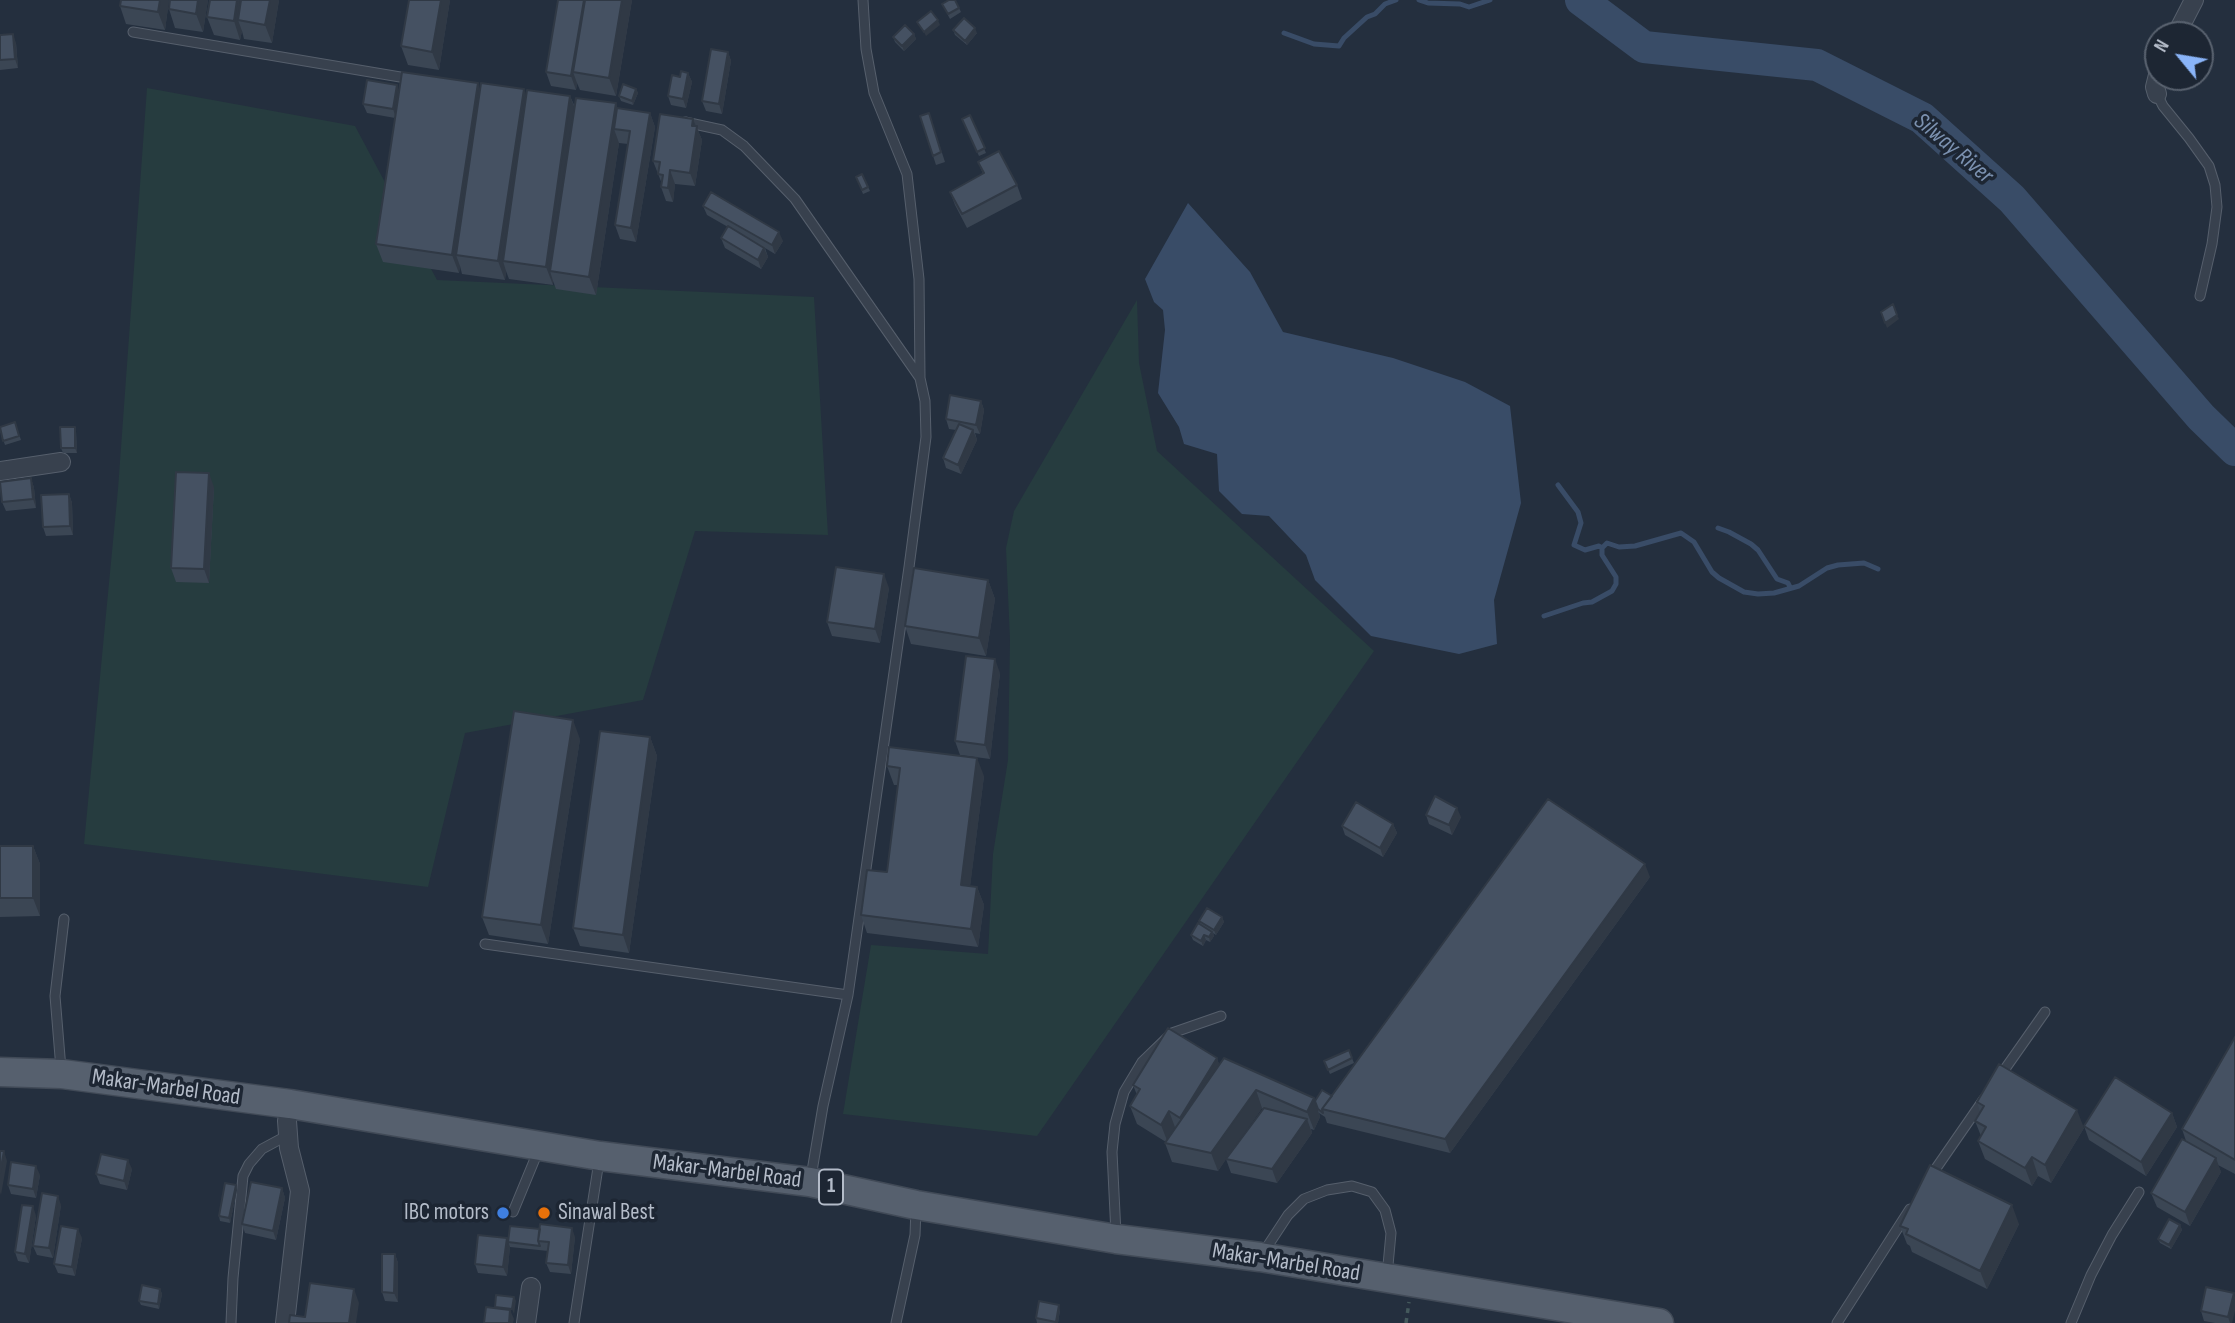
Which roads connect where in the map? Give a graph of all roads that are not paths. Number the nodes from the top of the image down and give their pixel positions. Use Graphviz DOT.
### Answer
graph roads {
  1 [pos="863,0"];
  2 [pos="2194,0"];
  3 [pos="2183,21"];
  4 [pos="133,32"];
  5 [pos="418,79"];
  6 [pos="2156,91"];
  7 [pos="2157,94"];
  8 [pos="676,120"];
  9 [pos="2200,296"];
  10 [pos="920,378"];
  11 [pos="61,461"];
  12 [pos="0,471"];
  13 [pos="64,919"];
  14 [pos="485,944"];
  15 [pos="848,995"];
  16 [pos="2045,1012"];
  17 [pos="1221,1016"];
  18 [pos="0,1072"];
  19 [pos="62,1074"];
  20 [pos="290,1104"];
  21 [pos="288,1135"];
  22 [pos="541,1144"];
  23 [pos="600,1156"];
  24 [pos="810,1182"];
  25 [pos="1924,1186"];
  26 [pos="2139,1192"];
  27 [pos="1917,1197"];
  28 [pos="916,1205"];
  29 [pos="513,1212"];
  30 [pos="1116,1239"];
  31 [pos="1260,1257"];
  32 [pos="1387,1279"];
  33 [pos="531,1287"];
  34 [pos="232,1323"];
  35 [pos="285,1323"];
  36 [pos="526,1323"];
  37 [pos="574,1323"];
  38 [pos="896,1323"];
  39 [pos="1659,1323"];
  40 [pos="1838,1323"];
  41 [pos="2071,1323"];
  1 -- 10 [label="lane"];
  2 -- 3 [label="street"];
  4 -- 5 [label="lane"];
  6 -- 7 [label="street"];
  7 -- 9 [label="lane"];
  8 -- 10 [label="lane"];
  10 -- 15 [label="lane"];
  11 -- 12 [label="street"];
  13 -- 19 [label="lane"];
  14 -- 15 [label="lane"];
  15 -- 24 [label="lane"];
  16 -- 25 [label="lane"];
  17 -- 30 [label="lane"];
  18 -- 19 [label="main road, Makar-Marbel Road / 1"];
  19 -- 20 [label="main road, Makar-Marbel Road / 1"];
  20 -- 21 [label="street"];
  20 -- 22 [label="main road, Makar-Marbel Road / 1"];
  21 -- 34 [label="lane"];
  21 -- 35 [label="street"];
  22 -- 23 [label="main road, Makar-Marbel Road / 1"];
  22 -- 29 [label="lane"];
  23 -- 24 [label="main road, Makar-Marbel Road / 1"];
  23 -- 37 [label="lane"];
  24 -- 28 [label="main road, Makar-Marbel Road / 1"];
  26 -- 41 [label="lane"];
  27 -- 40 [label="lane"];
  28 -- 30 [label="main road, Makar-Marbel Road / 1"];
  28 -- 38 [label="lane"];
  30 -- 31 [label="main road, Makar-Marbel Road / 1"];
  31 -- 32 [label="main road, Makar-Marbel Road / 1"];
  31 -- 32 [label="lane"];
  32 -- 39 [label="main road, Makar-Marbel Road / 1"];
  33 -- 36 [label="street"];
}
